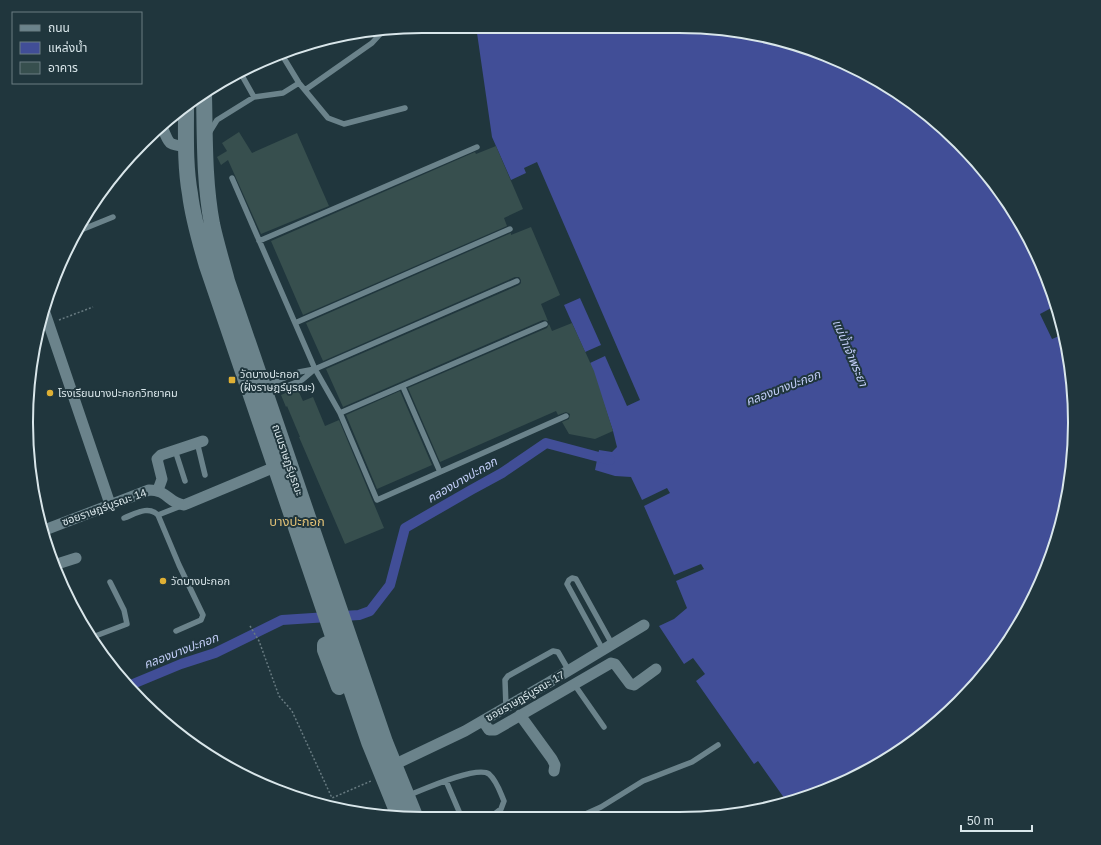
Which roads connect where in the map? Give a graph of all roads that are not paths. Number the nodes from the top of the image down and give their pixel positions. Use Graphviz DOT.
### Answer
graph roads {
  1 [pos="379,35"];
  2 [pos="284,59"];
  3 [pos="243,77"];
  4 [pos="300,83"];
  5 [pos="305,90"];
  6 [pos="254,97"];
  7 [pos="204,100"];
  8 [pos="405,108"];
  9 [pos="186,112"];
  10 [pos="164,132"];
  11 [pos="205,141"];
  12 [pos="186,147"];
  13 [pos="477,147"];
  14 [pos="232,178"];
  15 [pos="114,217"];
  16 [pos="85,229"];
  17 [pos="510,229"];
  18 [pos="259,241"];
  19 [pos="517,281"];
  20 [pos="47,319"];
  21 [pos="295,323"];
  22 [pos="545,324"];
  23 [pos="315,369"];
  24 [pos="403,386"];
  25 [pos="265,390"];
  26 [pos="340,413"];
  27 [pos="566,416"];
  28 [pos="279,435"];
  29 [pos="200,442"];
  30 [pos="175,450"];
  31 [pos="275,467"];
  32 [pos="440,472"];
  33 [pos="205,474"];
  34 [pos="185,481"];
  35 [pos="158,490"];
  36 [pos="295,503"];
  37 [pos="110,504"];
  38 [pos="184,505"];
  39 [pos="158,515"];
  40 [pos="124,518"];
  41 [pos="48,529"];
  42 [pos="76,558"];
  43 [pos="60,563"];
  44 [pos="110,582"];
  45 [pos="644,625"];
  46 [pos="176,631"];
  47 [pos="97,635"];
  48 [pos="608,647"];
  49 [pos="656,670"];
  50 [pos="569,671"];
  51 [pos="574,684"];
  52 [pos="506,708"];
  53 [pos="520,715"];
  54 [pos="483,721"];
  55 [pos="604,727"];
  56 [pos="718,745"];
  57 [pos="402,761"];
  58 [pos="554,771"];
  59 [pos="446,781"];
  60 [pos="406,794"];
  61 [pos="395,811"];
  62 [pos="396,811"];
  63 [pos="413,812"];
  64 [pos="459,812"];
  65 [pos="497,812"];
  66 [pos="590,812"];
  1 -- 5 [label="lane"];
  2 -- 4 [label="lane"];
  3 -- 6 [label="lane"];
  4 -- 5 [label="lane"];
  4 -- 6 [label="lane"];
  5 -- 8 [label="lane"];
  6 -- 11 [label="lane"];
  7 -- 11 [label="main road, ถนนราษฎร์บูรณะ"];
  9 -- 12 [label="main road, ถนนราษฎร์บูรณะ"];
  10 -- 12 [label="street"];
  11 -- 25 [label="main road, ถนนราษฎร์บูรณะ"];
  12 -- 31 [label="main road, ถนนราษฎร์บูรณะ"];
  13 -- 18 [label="lane"];
  14 -- 18 [label="lane"];
  15 -- 16 [label="lane"];
  17 -- 21 [label="lane"];
  18 -- 21 [label="lane"];
  19 -- 23 [label="lane"];
  20 -- 37 [label="street"];
  21 -- 23 [label="lane"];
  22 -- 24 [label="lane"];
  23 -- 25 [label="lane"];
  23 -- 26 [label="lane"];
  24 -- 26 [label="lane"];
  24 -- 32 [label="lane"];
  25 -- 28 [label="main road, ถนนราษฎร์บูรณะ"];
  26 -- 32 [label="lane"];
  27 -- 32 [label="lane"];
  28 -- 31 [label="main road"];
  28 -- 36 [label="main road, ถนนราษฎร์บูรณะ"];
  29 -- 30 [label="street"];
  29 -- 33 [label="lane"];
  30 -- 34 [label="lane"];
  30 -- 35 [label="street"];
  31 -- 36 [label="main road, ถนนราษฎร์บูรณะ"];
  31 -- 38 [label="street"];
  35 -- 37 [label="street, ซอยราษฎร์บูรณะ 14"];
  35 -- 38 [label="street, ซอยราษฎร์บูรณะ 14"];
  36 -- 60 [label="main road, ถนนราษฎร์บูรณะ"];
  36 -- 62 [label="main road, ถนนราษฎร์บูรณะ"];
  37 -- 41 [label="street, ซอยราษฎร์บูรณะ 14"];
  38 -- 39 [label="lane"];
  39 -- 40 [label="lane"];
  39 -- 46 [label="lane"];
  42 -- 43 [label="street"];
  44 -- 47 [label="lane"];
  45 -- 48 [label="street, ซอยราษฎร์บูรณะ 17"];
  48 -- 48 [label="lane"];
  48 -- 50 [label="street, ซอยราษฎร์บูรณะ 17"];
  49 -- 51 [label="street"];
  50 -- 52 [label="street, ซอยราษฎร์บูรณะ 17"];
  50 -- 52 [label="lane"];
  51 -- 53 [label="street"];
  51 -- 55 [label="lane"];
  52 -- 54 [label="street, ซอยราษฎร์บูรณะ 17"];
  53 -- 54 [label="street"];
  53 -- 58 [label="street"];
  54 -- 57 [label="street, ซอยราษฎร์บูรณะ 17"];
  56 -- 66 [label="lane"];
  57 -- 60 [label="main road"];
  57 -- 61 [label="main road"];
  59 -- 60 [label="lane"];
  59 -- 64 [label="lane"];
  59 -- 65 [label="lane"];
  60 -- 63 [label="main road, ถนนราษฎร์บูรณะ"];
}
